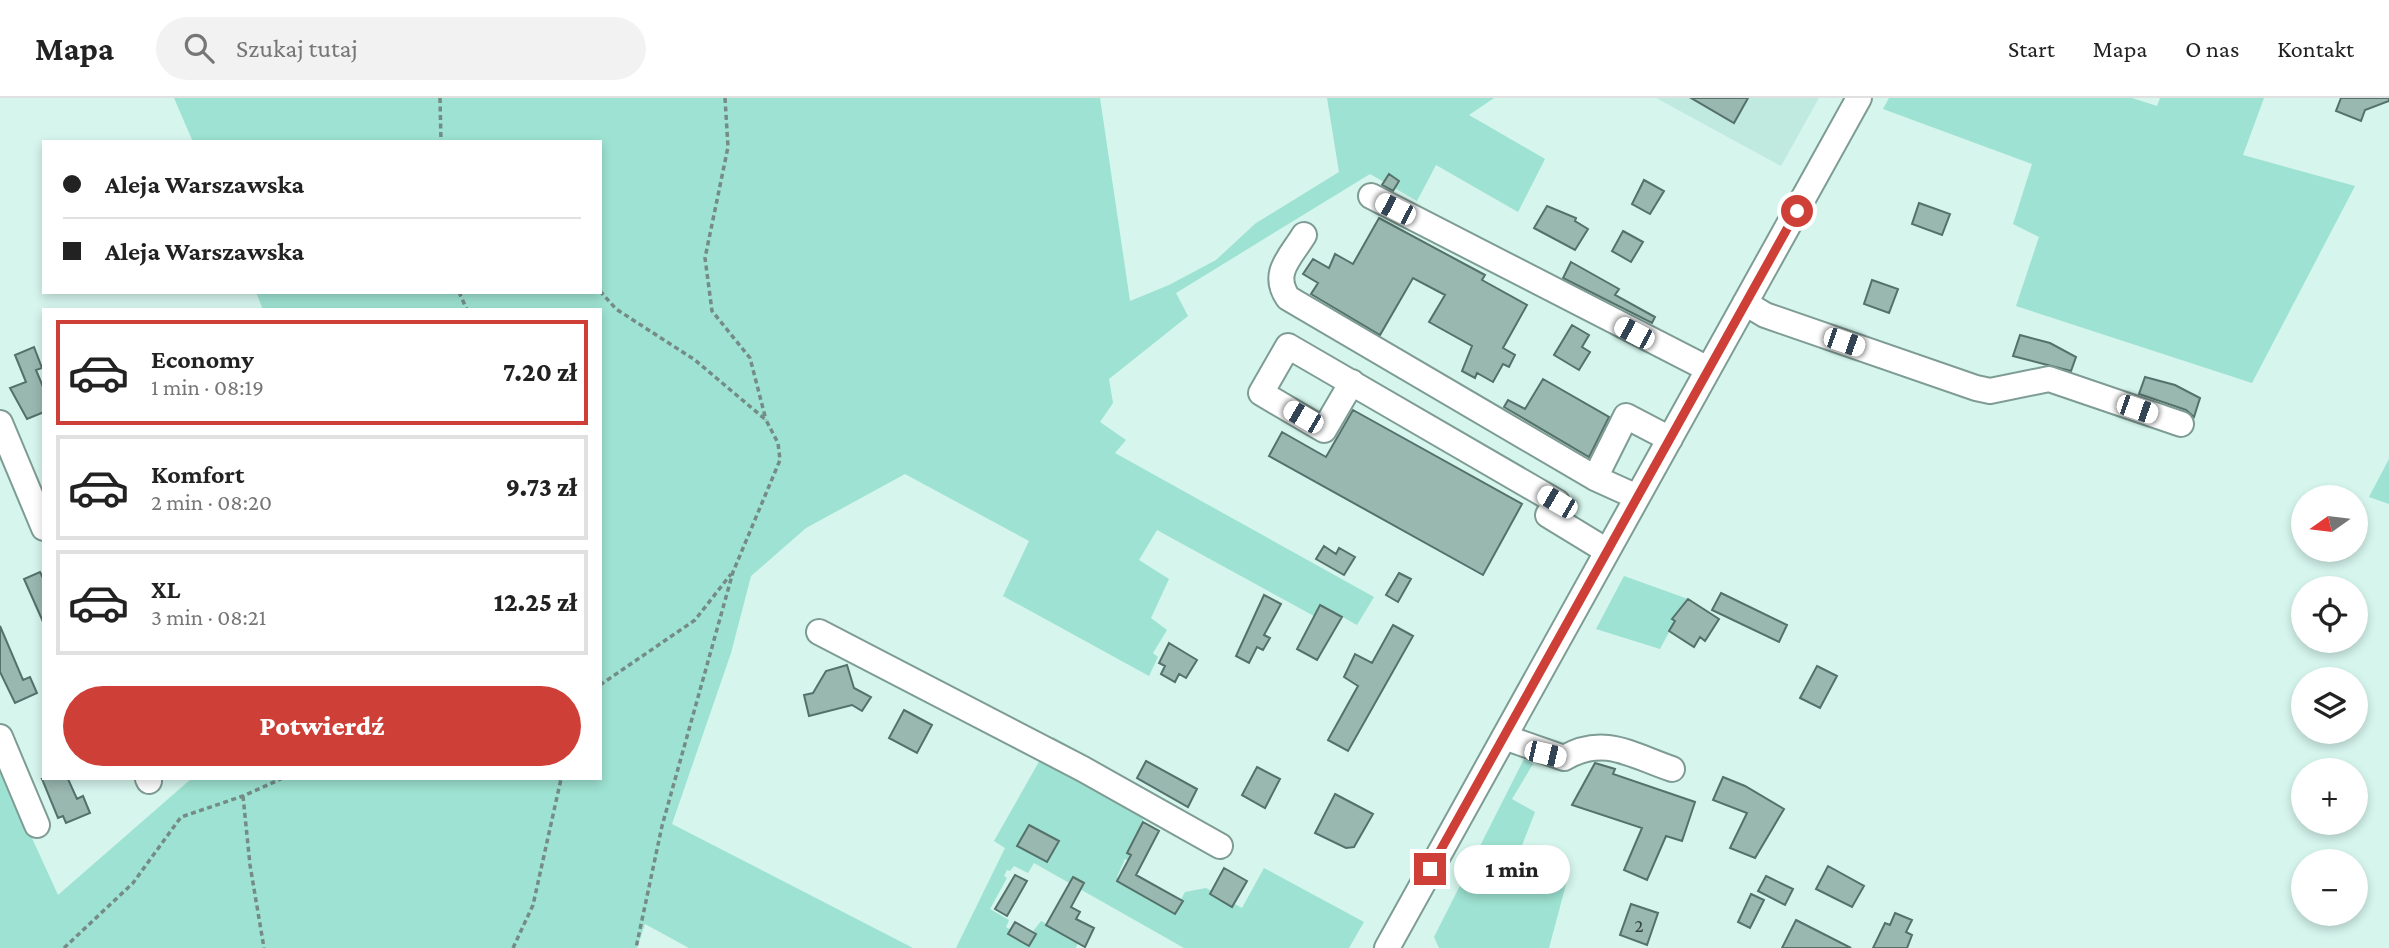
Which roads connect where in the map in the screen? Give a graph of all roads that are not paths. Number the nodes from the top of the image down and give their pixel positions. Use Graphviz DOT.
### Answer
graph roads {
  1 [pos="1859,98"];
  2 [pos="1371,197"];
  3 [pos="1304,235"];
  4 [pos="1745,303"];
  5 [pos="1708,369"];
  6 [pos="1352,382"];
  7 [pos="0,423"];
  8 [pos="2181,424"];
  9 [pos="1670,439"];
  10 [pos="1595,478"];
  11 [pos="1637,497"];
  12 [pos="42,523"];
  13 [pos="1607,551"];
  14 [pos="818,632"];
  15 [pos="0,737"];
  16 [pos="1504,737"];
  17 [pos="1672,769"];
  18 [pos="37,825"];
  19 [pos="1220,846"];
  20 [pos="1387,948"];
  1 -- 4 [label="street"];
  2 -- 5 [label="street"];
  3 -- 10 [label="street"];
  4 -- 5 [label="street"];
  4 -- 8 [label="street"];
  5 -- 9 [label="street"];
  6 -- 13 [label="street"];
  7 -- 12 [label="street"];
  9 -- 10 [label="street"];
  9 -- 11 [label="street"];
  10 -- 11 [label="street"];
  11 -- 13 [label="street"];
  13 -- 16 [label="street"];
  14 -- 19 [label="street"];
  15 -- 18 [label="street"];
  16 -- 17 [label="street"];
  16 -- 20 [label="street"];
}
